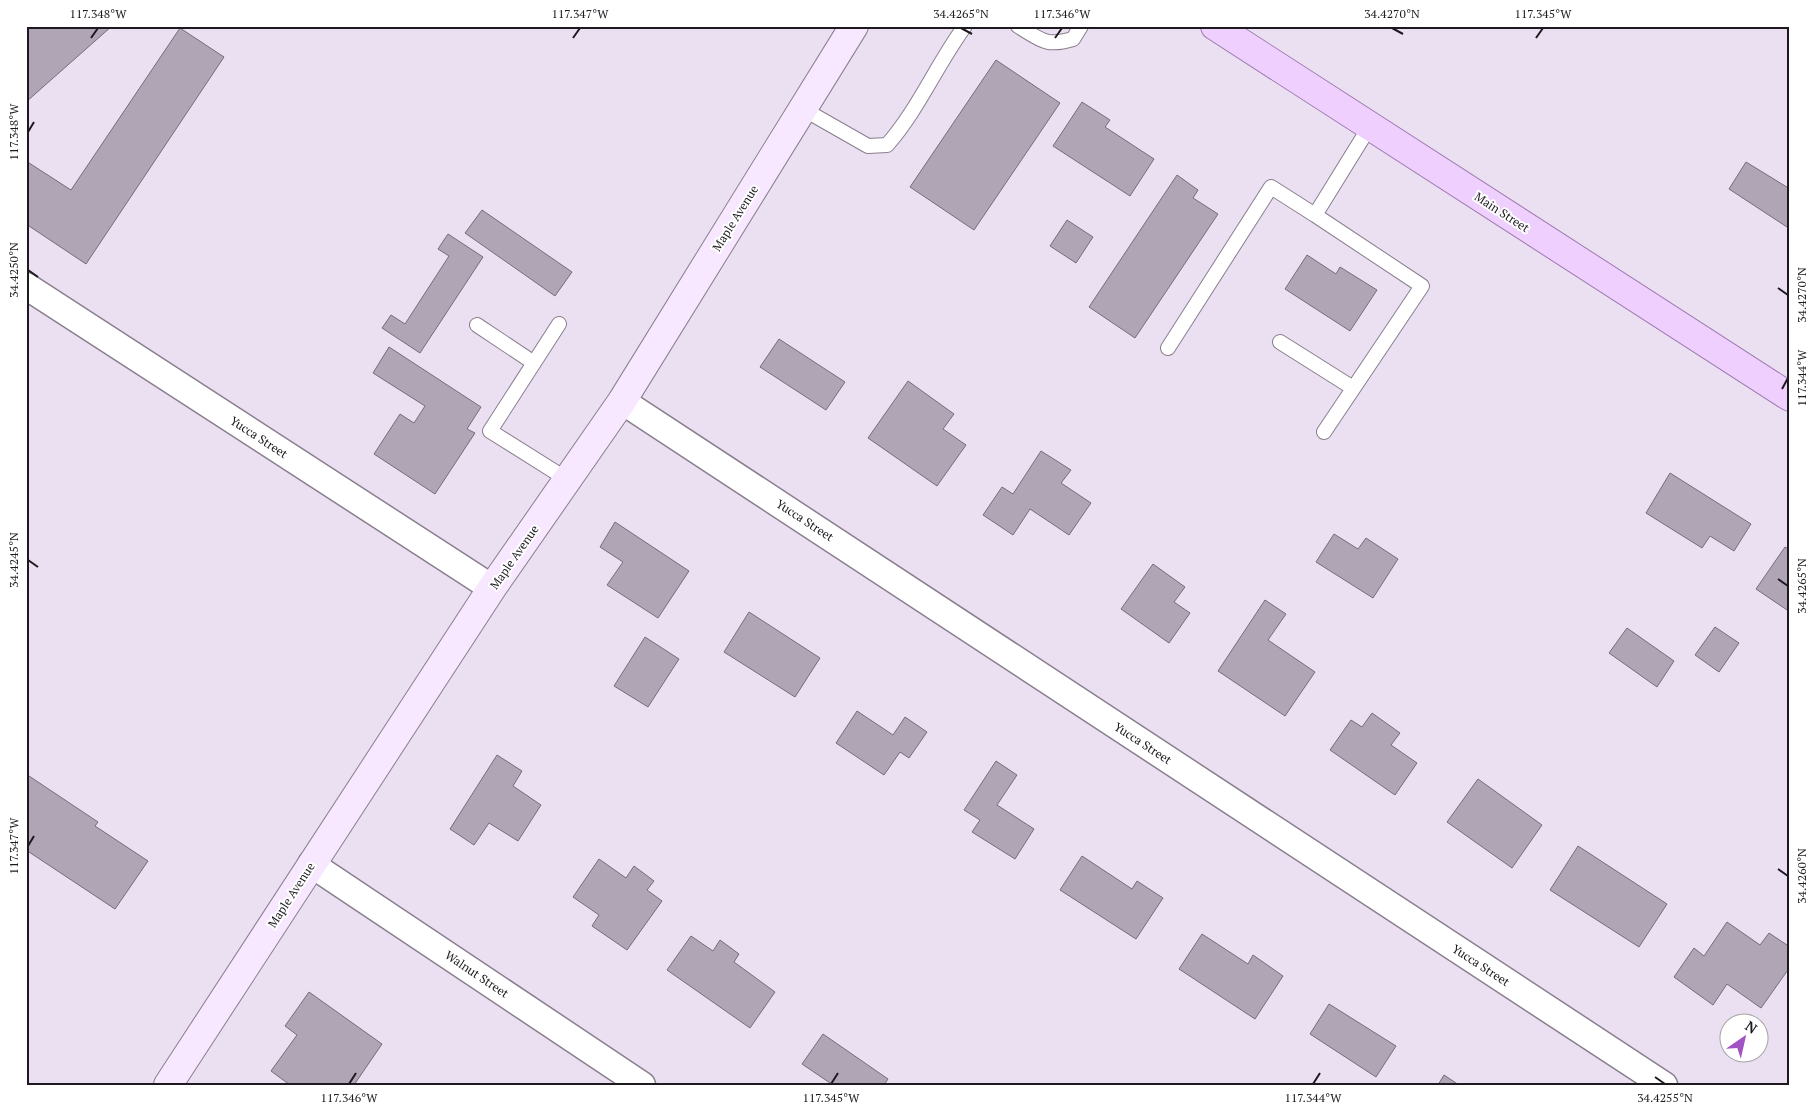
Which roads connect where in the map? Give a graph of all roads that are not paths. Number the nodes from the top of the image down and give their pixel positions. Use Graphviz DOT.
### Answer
graph roads {
  1 [pos="854,26"];
  2 [pos="965,26"];
  3 [pos="1018,26"];
  4 [pos="1081,26"];
  5 [pos="1214,26"];
  6 [pos="803,109"];
  7 [pos="1370,126"];
  8 [pos="1315,215"];
  9 [pos="26,286"];
  10 [pos="559,324"];
  11 [pos="477,325"];
  12 [pos="1280,342"];
  13 [pos="1168,348"];
  14 [pos="534,363"];
  15 [pos="1353,388"];
  16 [pos="1790,397"];
  17 [pos="622,401"];
  18 [pos="1324,432"];
  19 [pos="568,480"];
  20 [pos="492,588"];
  21 [pos="311,864"];
  22 [pos="168,1085"];
  23 [pos="642,1085"];
  24 [pos="1664,1085"];
  1 -- 6 [label="street, Maple Avenue"];
  2 -- 6 [label="lane"];
  3 -- 4 [label="lane"];
  5 -- 7 [label="main road, Main Street"];
  6 -- 17 [label="street, Maple Avenue"];
  7 -- 8 [label="lane"];
  7 -- 16 [label="main road, Main Street"];
  8 -- 13 [label="lane"];
  8 -- 15 [label="lane"];
  9 -- 20 [label="street, Yucca Street"];
  10 -- 14 [label="lane"];
  11 -- 14 [label="lane"];
  12 -- 15 [label="lane"];
  14 -- 19 [label="lane"];
  15 -- 18 [label="lane"];
  17 -- 19 [label="street, Maple Avenue"];
  17 -- 24 [label="street, Yucca Street"];
  19 -- 20 [label="street, Maple Avenue"];
  20 -- 21 [label="street, Maple Avenue"];
  21 -- 22 [label="street, Maple Avenue"];
  21 -- 23 [label="street, Walnut Street"];
}
